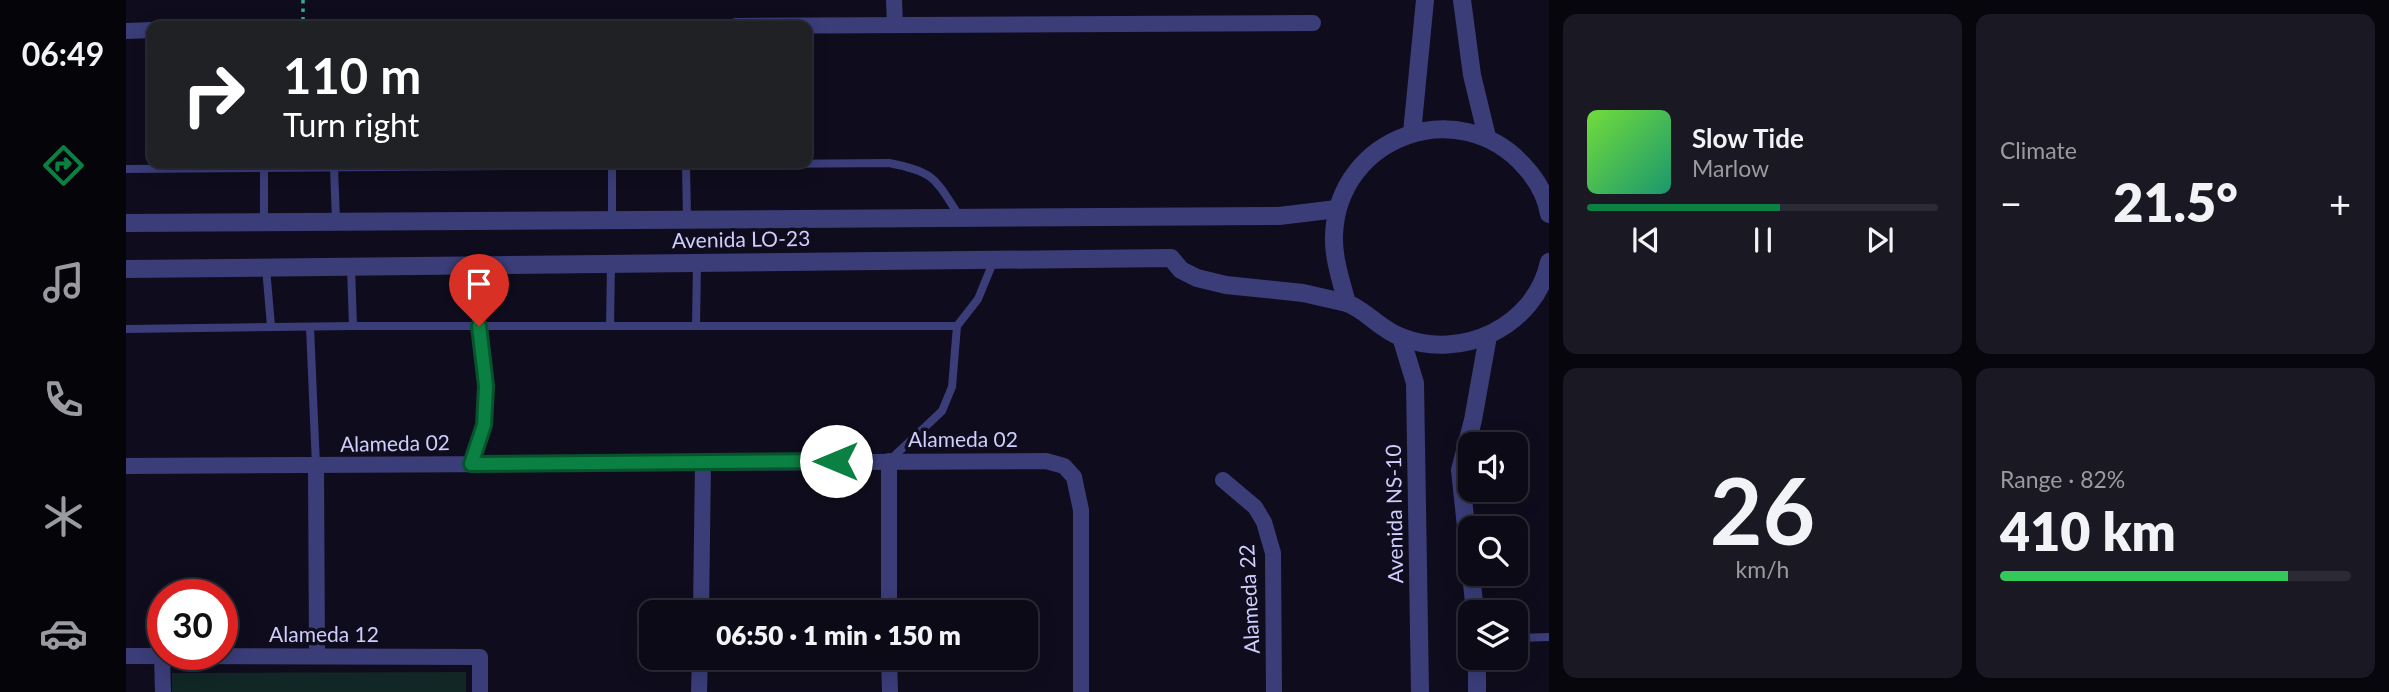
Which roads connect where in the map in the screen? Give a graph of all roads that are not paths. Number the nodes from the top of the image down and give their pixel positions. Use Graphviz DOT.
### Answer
graph roads {
  1 [pos="894,0"];
  2 [pos="1425,0"];
  3 [pos="1462,0"];
  4 [pos="1313,23"];
  5 [pos="895,25"];
  6 [pos="812,26"];
  7 [pos="147,30"];
  8 [pos="126,31"];
  9 [pos="1412,133"];
  10 [pos="1487,137"];
  11 [pos="812,164"];
  12 [pos="264,168"];
  13 [pos="334,168"];
  14 [pos="612,168"];
  15 [pos="686,168"];
  16 [pos="126,169"];
  17 [pos="1542,182"];
  18 [pos="1337,209"];
  19 [pos="1549,214"];
  20 [pos="961,218"];
  21 [pos="687,219"];
  22 [pos="612,220"];
  23 [pos="264,222"];
  24 [pos="336,222"];
  25 [pos="126,223"];
  26 [pos="994,260"];
  27 [pos="1549,262"];
  28 [pos="697,263"];
  29 [pos="611,264"];
  30 [pos="351,267"];
  31 [pos="266,268"];
  32 [pos="126,269"];
  33 [pos="1543,290"];
  34 [pos="1347,303"];
  35 [pos="271,326"];
  36 [pos="353,326"];
  37 [pos="479,326"];
  38 [pos="610,326"];
  39 [pos="696,326"];
  40 [pos="957,326"];
  41 [pos="310,327"];
  42 [pos="126,329"];
  43 [pos="1488,336"];
  44 [pos="1401,337"];
  45 [pos="889,461"];
  46 [pos="703,462"];
  47 [pos="471,464"];
  48 [pos="126,466"];
  49 [pos="316,466"];
  50 [pos="1223,480"];
  51 [pos="1465,516"];
  52 [pos="701,600"];
  53 [pos="889,600"];
  54 [pos="1549,637"];
  55 [pos="1528,638"];
  56 [pos="126,656"];
  57 [pos="147,656"];
  58 [pos="238,656"];
  59 [pos="317,656"];
  60 [pos="162,670"];
  61 [pos="700,670"];
  62 [pos="889,670"];
  63 [pos="1477,670"];
  64 [pos="163,692"];
  65 [pos="480,692"];
  66 [pos="699,692"];
  67 [pos="890,692"];
  68 [pos="1081,692"];
  69 [pos="1274,692"];
  70 [pos="1420,692"];
  71 [pos="1478,692"];
  1 -- 5 [label="street"];
  2 -- 9 [label="street"];
  3 -- 10 [label="street"];
  4 -- 5 [label="street"];
  5 -- 6 [label="street"];
  7 -- 8 [label="street"];
  9 -- 10 [label="street"];
  9 -- 18 [label="street"];
  10 -- 17 [label="street"];
  11 -- 20 [label="lane"];
  12 -- 16 [label="lane"];
  12 -- 23 [label="lane"];
  13 -- 24 [label="lane"];
  14 -- 22 [label="lane"];
  15 -- 21 [label="lane"];
  17 -- 19 [label="street"];
  18 -- 20 [label="street, Avenida LO-23"];
  18 -- 34 [label="street"];
  20 -- 21 [label="street, Avenida LO-23"];
  21 -- 22 [label="street, Avenida LO-23"];
  22 -- 24 [label="street, Avenida LO-23"];
  23 -- 24 [label="street, Avenida LO-23"];
  23 -- 25 [label="street, Avenida LO-23"];
  26 -- 28 [label="street, Avenida LO-23"];
  26 -- 34 [label="street, Avenida LO-23"];
  26 -- 40 [label="lane"];
  27 -- 33 [label="street"];
  28 -- 29 [label="street, Avenida LO-23"];
  28 -- 39 [label="lane"];
  29 -- 30 [label="street, Avenida LO-23"];
  29 -- 38 [label="lane"];
  30 -- 31 [label="street, Avenida LO-23"];
  30 -- 36 [label="lane"];
  31 -- 32 [label="street, Avenida LO-23"];
  31 -- 35 [label="lane"];
  33 -- 43 [label="street"];
  34 -- 44 [label="street"];
  35 -- 41 [label="lane"];
  35 -- 42 [label="lane"];
  36 -- 37 [label="lane"];
  36 -- 41 [label="lane"];
  37 -- 38 [label="lane"];
  37 -- 47 [label="lane"];
  38 -- 39 [label="lane"];
  39 -- 40 [label="lane"];
  40 -- 45 [label="lane"];
  41 -- 49 [label="lane"];
  43 -- 44 [label="street"];
  43 -- 51 [label="street"];
  44 -- 70 [label="street, Avenida NS-10"];
  45 -- 46 [label="street, Alameda 02"];
  45 -- 53 [label="street"];
  45 -- 68 [label="street, Alameda 02"];
  46 -- 47 [label="street, Alameda 02"];
  46 -- 52 [label="street"];
  47 -- 49 [label="street, Alameda 02"];
  48 -- 49 [label="street, Alameda 02"];
  49 -- 59 [label="street"];
  50 -- 69 [label="street, Alameda 22"];
  54 -- 55 [label="lane"];
  56 -- 57 [label="street, Alameda 12"];
  58 -- 59 [label="street, Alameda 12"];
  59 -- 65 [label="street, Alameda 12"];
  60 -- 64 [label="street"];
  61 -- 66 [label="street"];
  62 -- 67 [label="street"];
  63 -- 71 [label="street"];
}
